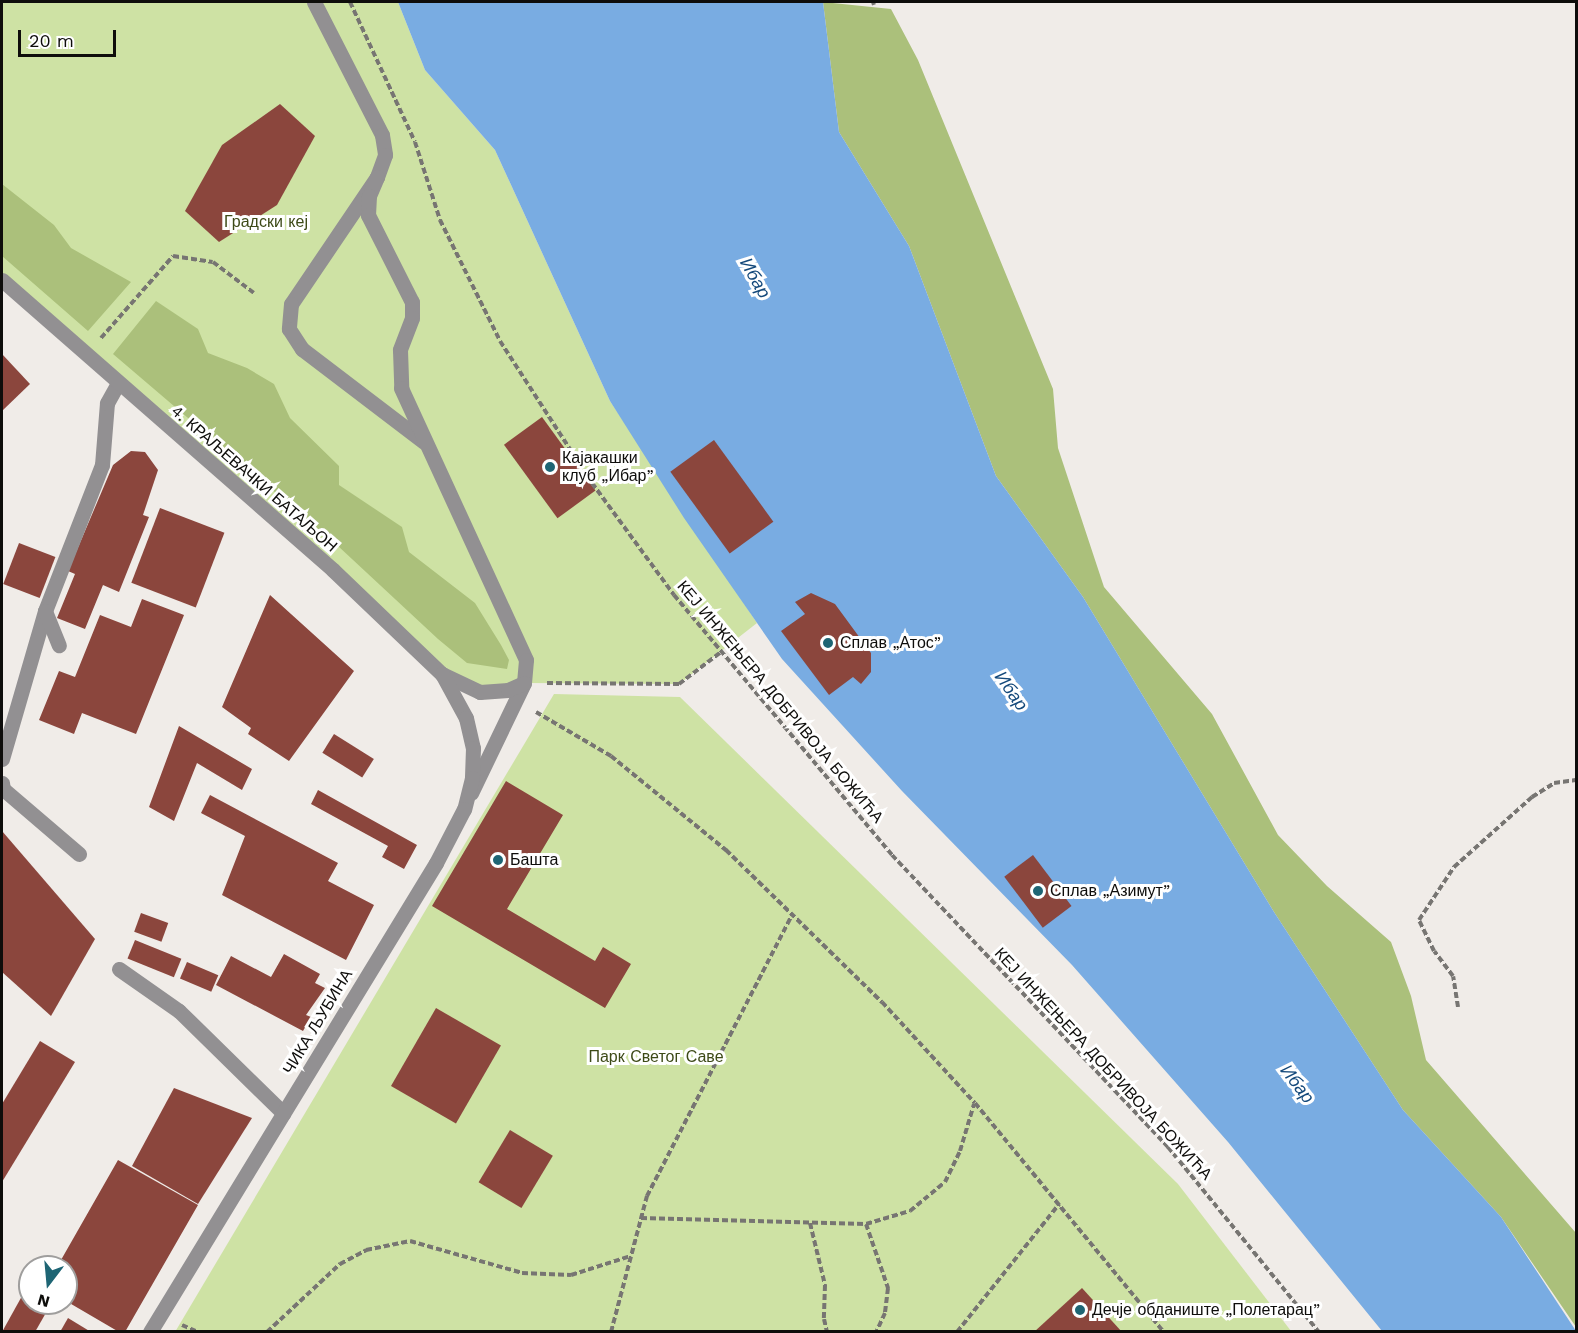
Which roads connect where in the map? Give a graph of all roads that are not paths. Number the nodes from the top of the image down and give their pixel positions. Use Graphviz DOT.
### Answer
graph roads {
  1 [pos="314,2"];
  2 [pos="376,177"];
  3 [pos="2,280"];
  4 [pos="117,385"];
  5 [pos="430,448"];
  6 [pos="45,611"];
  7 [pos="59,645"];
  8 [pos="442,674"];
  9 [pos="524,683"];
  10 [pos="466,718"];
  11 [pos="2,759"];
  12 [pos="2,783"];
  13 [pos="464,809"];
  14 [pos="79,854"];
  15 [pos="119,969"];
  16 [pos="283,1113"];
  17 [pos="150,1332"];
  1 -- 2 [label="street"];
  2 -- 5 [label="street"];
  2 -- 5 [label="street"];
  3 -- 4 [label="street, 4. КРАЉЕВАЧКИ БАТАЉОН"];
  4 -- 6 [label="street"];
  4 -- 8 [label="street, 4. КРАЉЕВАЧКИ БАТАЉОН"];
  5 -- 9 [label="street"];
  6 -- 7 [label="street"];
  6 -- 11 [label="street"];
  8 -- 9 [label="street"];
  8 -- 10 [label="street, 4. КРАЉЕВАЧКИ БАТАЉОН"];
  9 -- 13 [label="street"];
  10 -- 13 [label="street, ЧИКА ЉУБИНА"];
  12 -- 14 [label="street"];
  13 -- 16 [label="street, ЧИКА ЉУБИНА"];
  15 -- 16 [label="street"];
  16 -- 17 [label="street, ЧИКА ЉУБИНА"];
}
